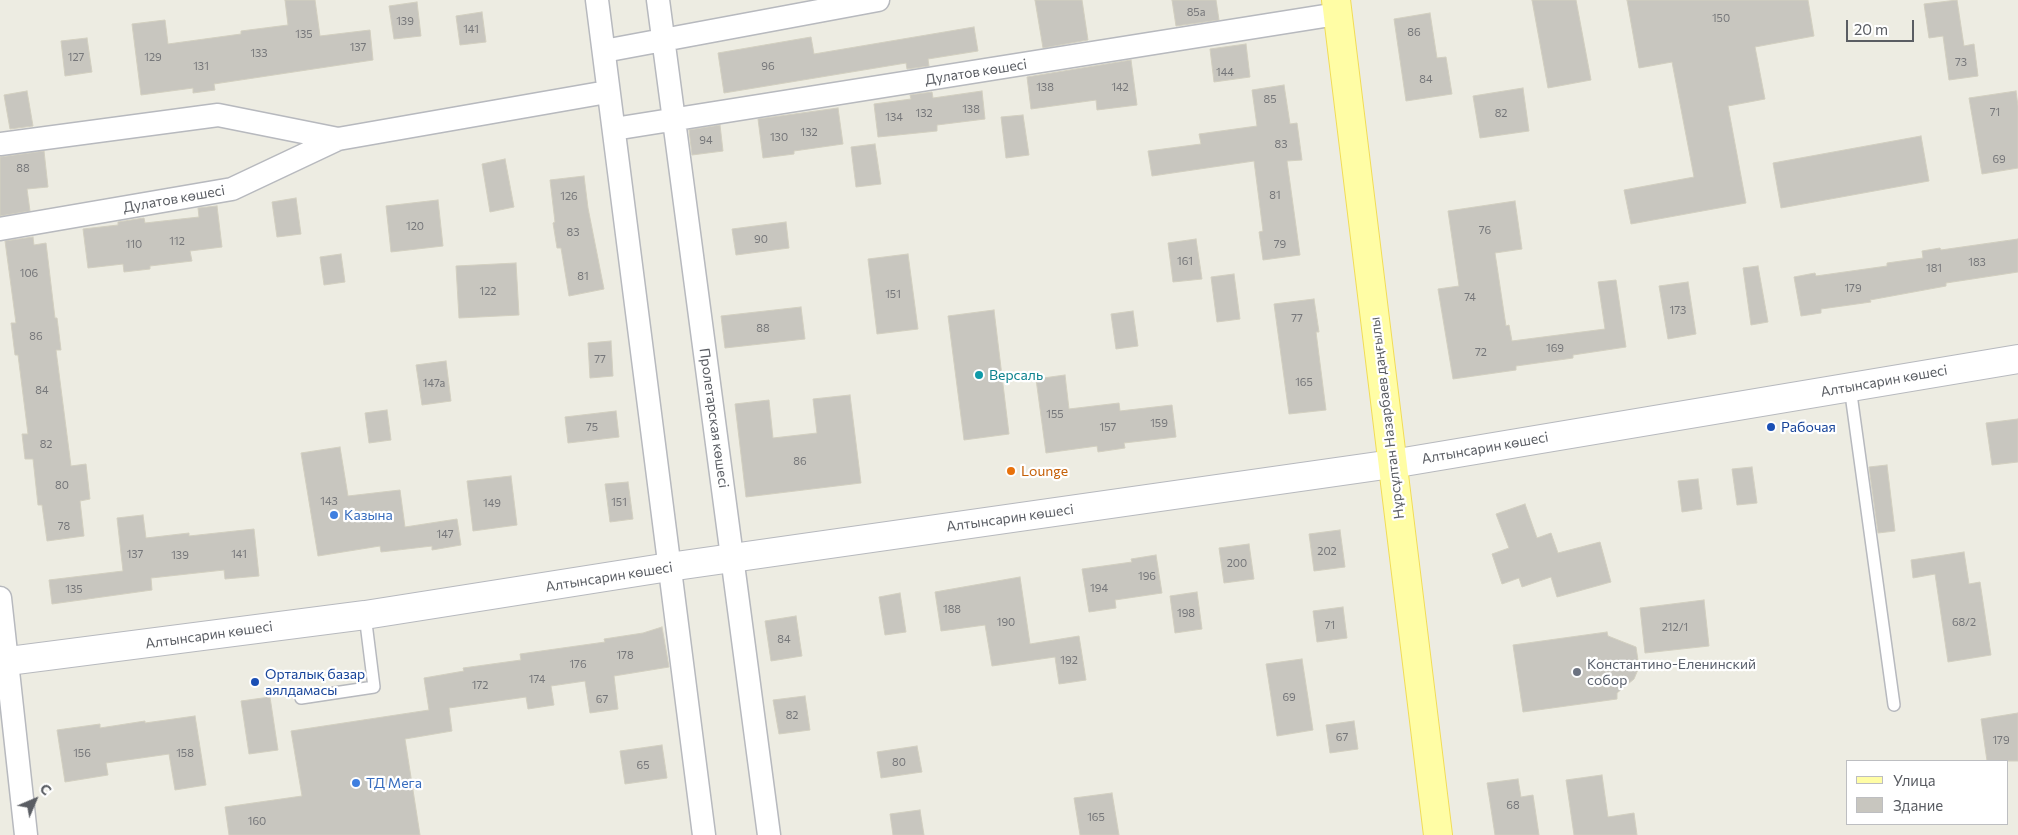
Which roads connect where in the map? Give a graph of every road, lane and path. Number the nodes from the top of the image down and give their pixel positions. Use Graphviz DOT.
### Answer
graph roads {
  1 [pos="597,0"];
  2 [pos="658,0"];
  3 [pos="878,0"];
  4 [pos="1337,7"];
  5 [pos="664,40"];
  6 [pos="604,51"];
  7 [pos="608,92"];
  8 [pos="674,119"];
  9 [pos="614,129"];
  10 [pos="338,139"];
  11 [pos="0,144"];
  12 [pos="0,229"];
  13 [pos="2018,359"];
  14 [pos="1850,387"];
  15 [pos="1392,464"];
  16 [pos="732,558"];
  17 [pos="669,567"];
  18 [pos="0,598"];
  19 [pos="365,615"];
  20 [pos="4,662"];
  21 [pos="301,698"];
  22 [pos="1894,705"];
  23 [pos="26,835"];
  24 [pos="704,835"];
  25 [pos="769,835"];
  26 [pos="1438,835"];
  1 -- 6 [label="street"];
  2 -- 5 [label="street, Пролетарская көшесі"];
  3 -- 5 [label="street"];
  4 -- 8 [label="street, Дулатов көшесі"];
  4 -- 15 [label="main road, Нұрсұлтан Назарбаев даңғылы"];
  5 -- 6 [label="street"];
  5 -- 8 [label="street, Пролетарская көшесі"];
  6 -- 7 [label="street"];
  7 -- 9 [label="street"];
  7 -- 10 [label="street, Дулатов көшесі"];
  8 -- 9 [label="street, Дулатов көшесі"];
  8 -- 16 [label="street, Пролетарская көшесі"];
  9 -- 17 [label="street"];
  10 -- 11 [label="street, Дулатов көшесі"];
  10 -- 12 [label="street, Дулатов көшесі"];
  13 -- 14 [label="street, Алтынсарин көшесі"];
  14 -- 15 [label="street, Алтынсарин көшесі"];
  14 -- 22 [label="lane"];
  15 -- 16 [label="street, Алтынсарин көшесі"];
  15 -- 26 [label="main road, Нұрсұлтан Назарбаев даңғылы"];
  16 -- 17 [label="street, Алтынсарин көшесі"];
  16 -- 25 [label="street, Пролетарская көшесі"];
  17 -- 19 [label="street, Алтынсарин көшесі"];
  17 -- 24 [label="street"];
  18 -- 20 [label="street"];
  19 -- 20 [label="street, Алтынсарин көшесі"];
  19 -- 21 [label="lane"];
  20 -- 23 [label="street"];
}
